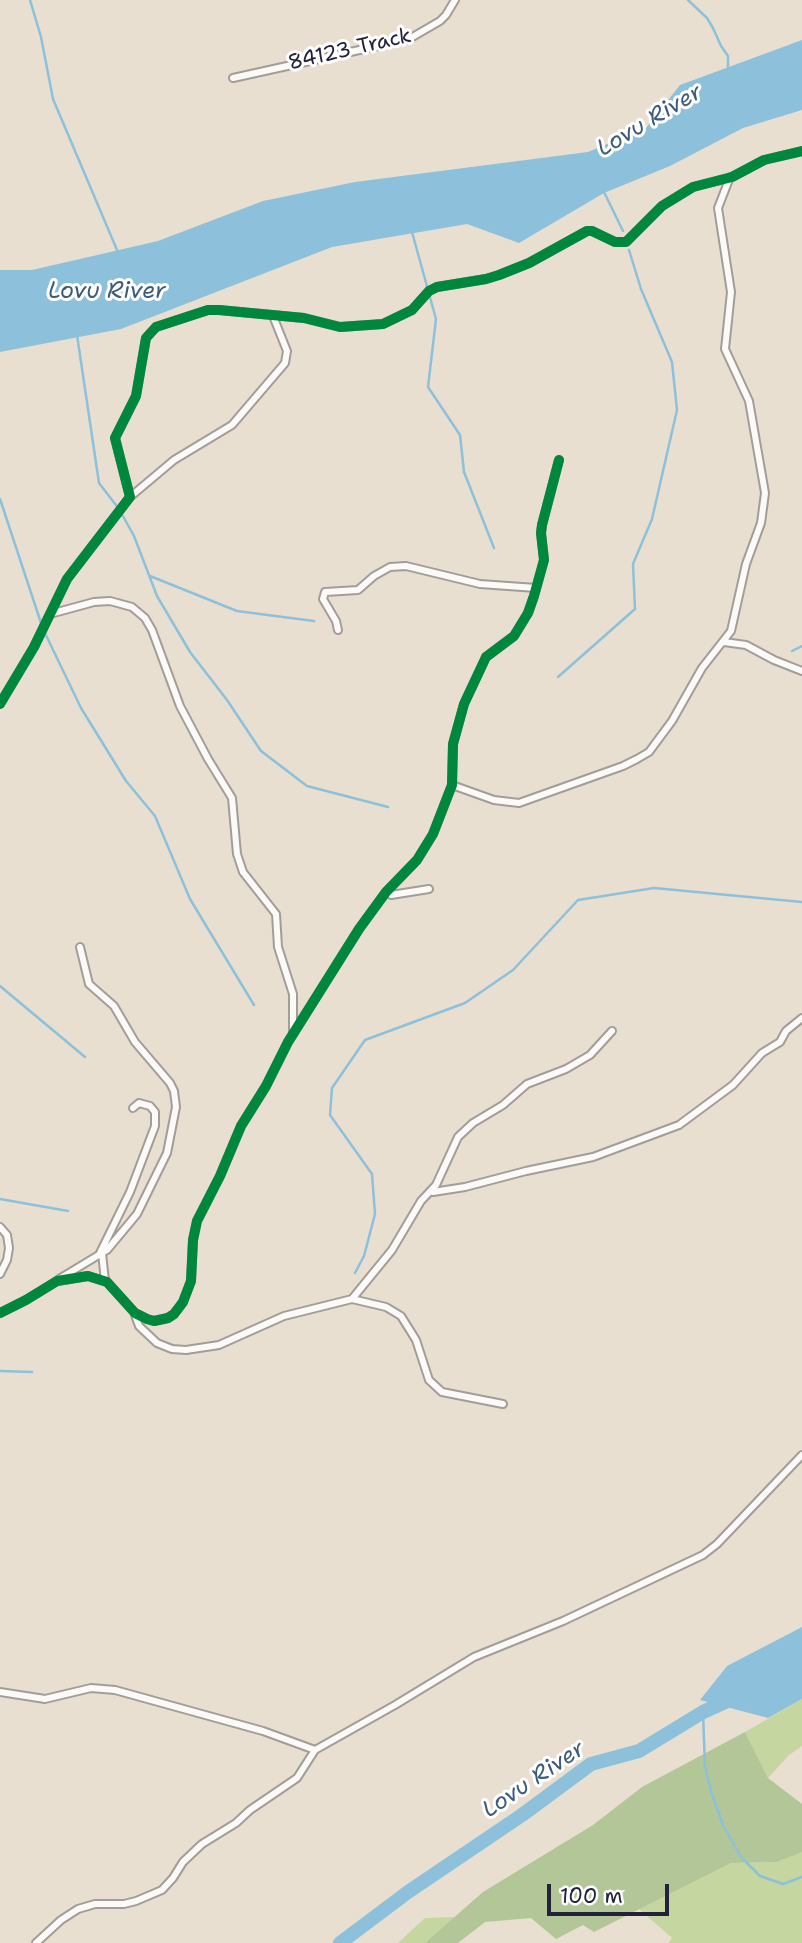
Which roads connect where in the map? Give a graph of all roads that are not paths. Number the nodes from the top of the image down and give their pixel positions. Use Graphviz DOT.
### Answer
graph roads {
  1 [pos="455,0"];
  2 [pos="233,78"];
  3 [pos="802,151"];
  4 [pos="730,177"];
  5 [pos="273,316"];
  6 [pos="559,460"];
  7 [pos="130,497"];
  8 [pos="536,588"];
  9 [pos="50,614"];
  10 [pos="338,630"];
  11 [pos="724,642"];
  12 [pos="802,671"];
  13 [pos="0,704"];
  14 [pos="452,785"];
  15 [pos="429,889"];
  16 [pos="386,892"];
  17 [pos="80,947"];
  18 [pos="802,1018"];
  19 [pos="612,1031"];
  20 [pos="293,1034"];
  21 [pos="132,1108"];
  22 [pos="431,1192"];
  23 [pos="0,1227"];
  24 [pos="101,1254"];
  25 [pos="0,1274"];
  26 [pos="57,1281"];
  27 [pos="105,1281"];
  28 [pos="352,1299"];
  29 [pos="0,1313"];
  30 [pos="135,1313"];
  31 [pos="503,1404"];
  32 [pos="802,1455"];
  33 [pos="0,1692"];
  34 [pos="315,1750"];
  35 [pos="36,1943"];
  1 -- 2 [label="street, 84123 Track"];
  3 -- 4 [label="street"];
  4 -- 5 [label="street"];
  4 -- 11 [label="street"];
  5 -- 7 [label="street"];
  5 -- 7 [label="street"];
  6 -- 8 [label="street"];
  7 -- 9 [label="street"];
  8 -- 10 [label="street"];
  8 -- 14 [label="street"];
  9 -- 13 [label="street"];
  9 -- 20 [label="street"];
  11 -- 12 [label="street"];
  11 -- 14 [label="street"];
  14 -- 16 [label="street"];
  15 -- 16 [label="street"];
  16 -- 20 [label="street"];
  17 -- 24 [label="street"];
  18 -- 22 [label="street"];
  19 -- 22 [label="street"];
  20 -- 30 [label="street"];
  21 -- 24 [label="street"];
  22 -- 28 [label="street"];
  23 -- 25 [label="street"];
  24 -- 26 [label="street"];
  24 -- 27 [label="street"];
  26 -- 27 [label="street"];
  26 -- 29 [label="street"];
  27 -- 30 [label="street"];
  28 -- 30 [label="street"];
  28 -- 31 [label="street"];
  32 -- 34 [label="street"];
  33 -- 34 [label="street"];
  34 -- 35 [label="street"];
}
